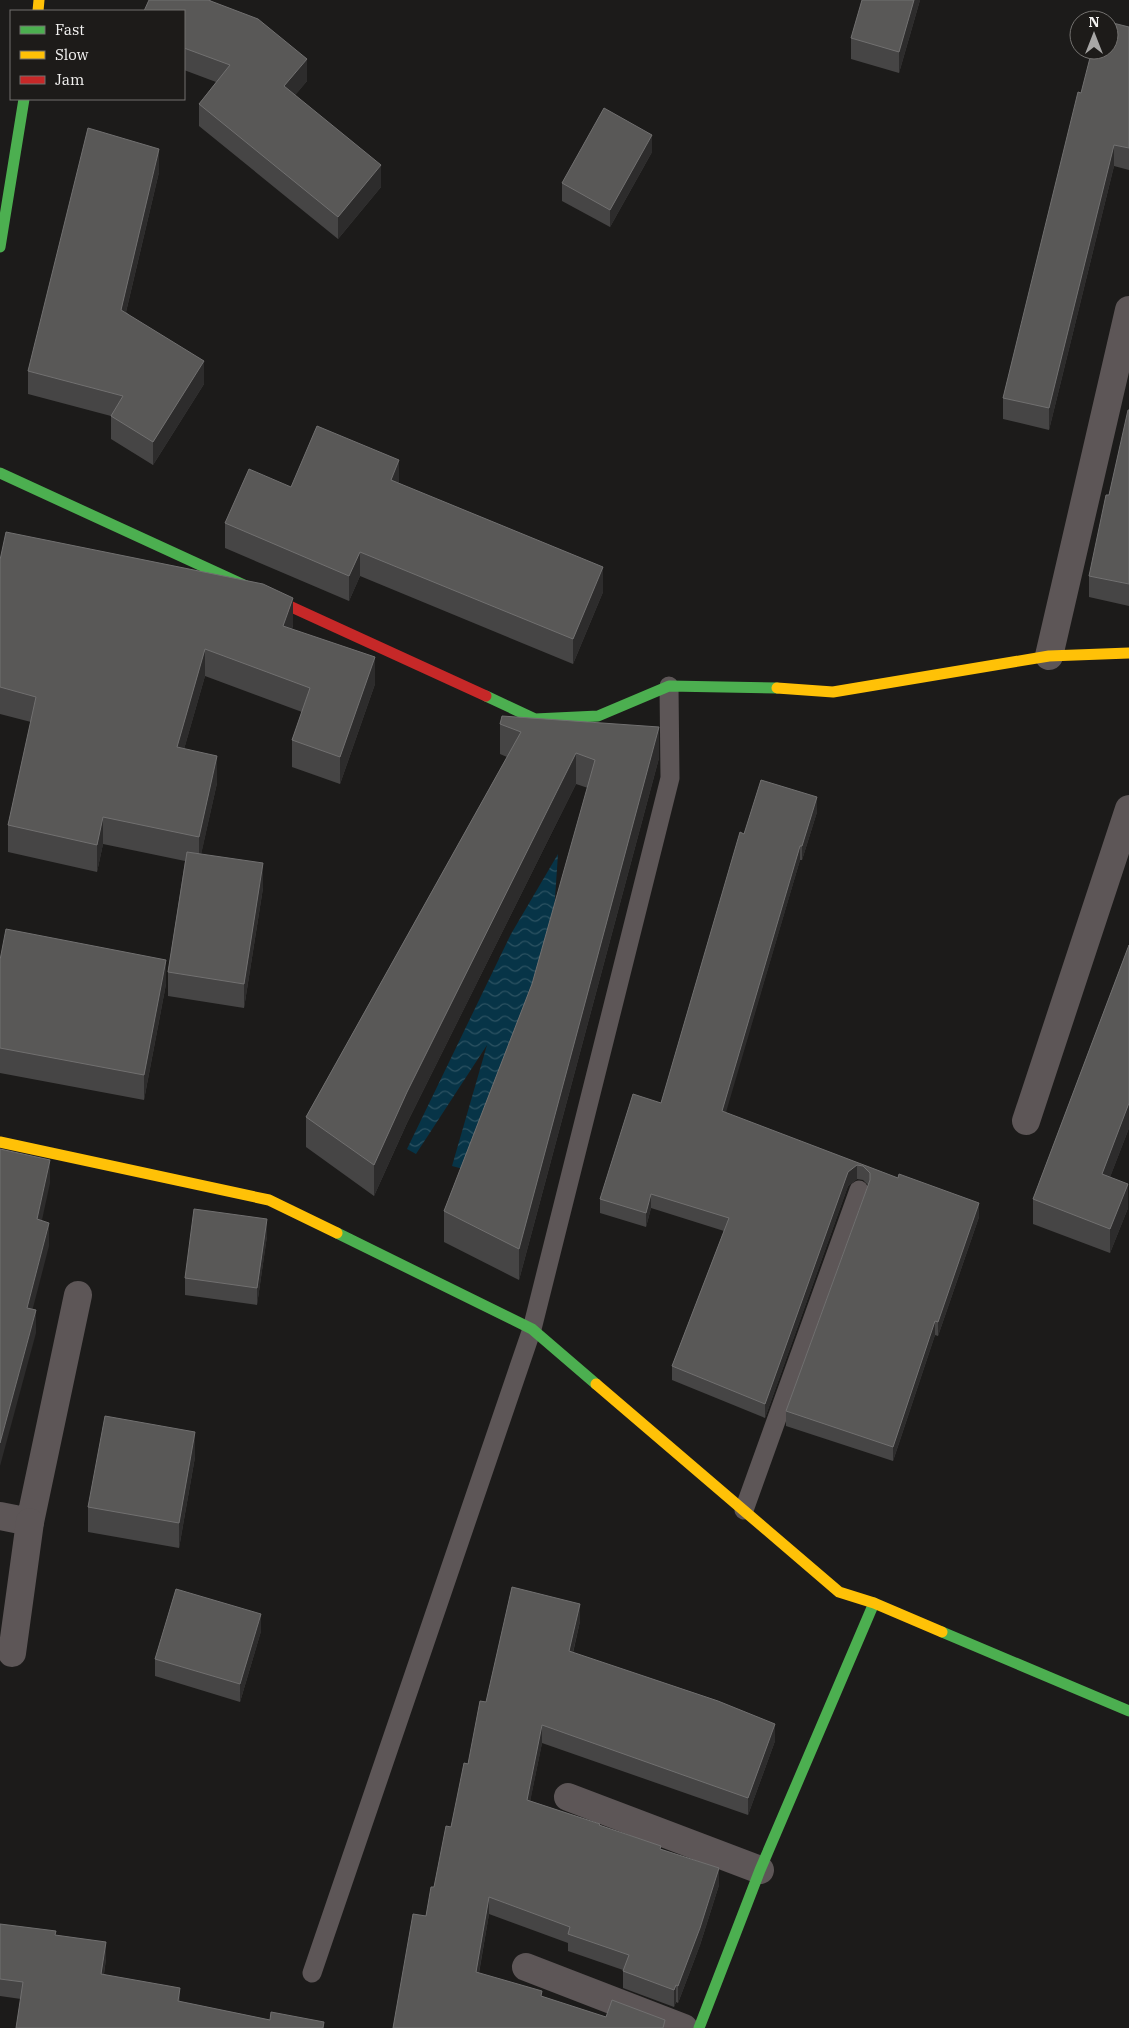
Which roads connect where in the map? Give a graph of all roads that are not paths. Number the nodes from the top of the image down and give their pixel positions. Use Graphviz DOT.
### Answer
graph roads {
  1 [pos="24,100"];
  2 [pos="0,247"];
  3 [pos="1129,310"];
  4 [pos="0,473"];
  5 [pos="1129,653"];
  6 [pos="1050,656"];
  7 [pos="669,686"];
  8 [pos="1129,809"];
  9 [pos="1026,1121"];
  10 [pos="0,1142"];
  11 [pos="859,1190"];
  12 [pos="78,1295"];
  13 [pos="532,1329"];
  14 [pos="744,1510"];
  15 [pos="0,1516"];
  16 [pos="30,1522"];
  17 [pos="874,1603"];
  18 [pos="12,1654"];
  19 [pos="1129,1711"];
  20 [pos="568,1797"];
  21 [pos="760,1870"];
  22 [pos="526,1967"];
  23 [pos="312,1973"];
  24 [pos="684,2028"];
  25 [pos="699,2028"];
  1 -- 2 [label="street"];
  3 -- 6 [label="street"];
  4 -- 7 [label="street"];
  5 -- 6 [label="street"];
  6 -- 7 [label="street"];
  7 -- 13 [label="lane"];
  8 -- 9 [label="street"];
  10 -- 13 [label="street"];
  11 -- 14 [label="lane"];
  12 -- 16 [label="street"];
  13 -- 14 [label="street"];
  13 -- 23 [label="lane"];
  14 -- 17 [label="street"];
  15 -- 16 [label="street"];
  16 -- 18 [label="street"];
  17 -- 19 [label="street"];
  17 -- 21 [label="street"];
  20 -- 21 [label="street"];
  21 -- 25 [label="street"];
  22 -- 24 [label="street"];
}
